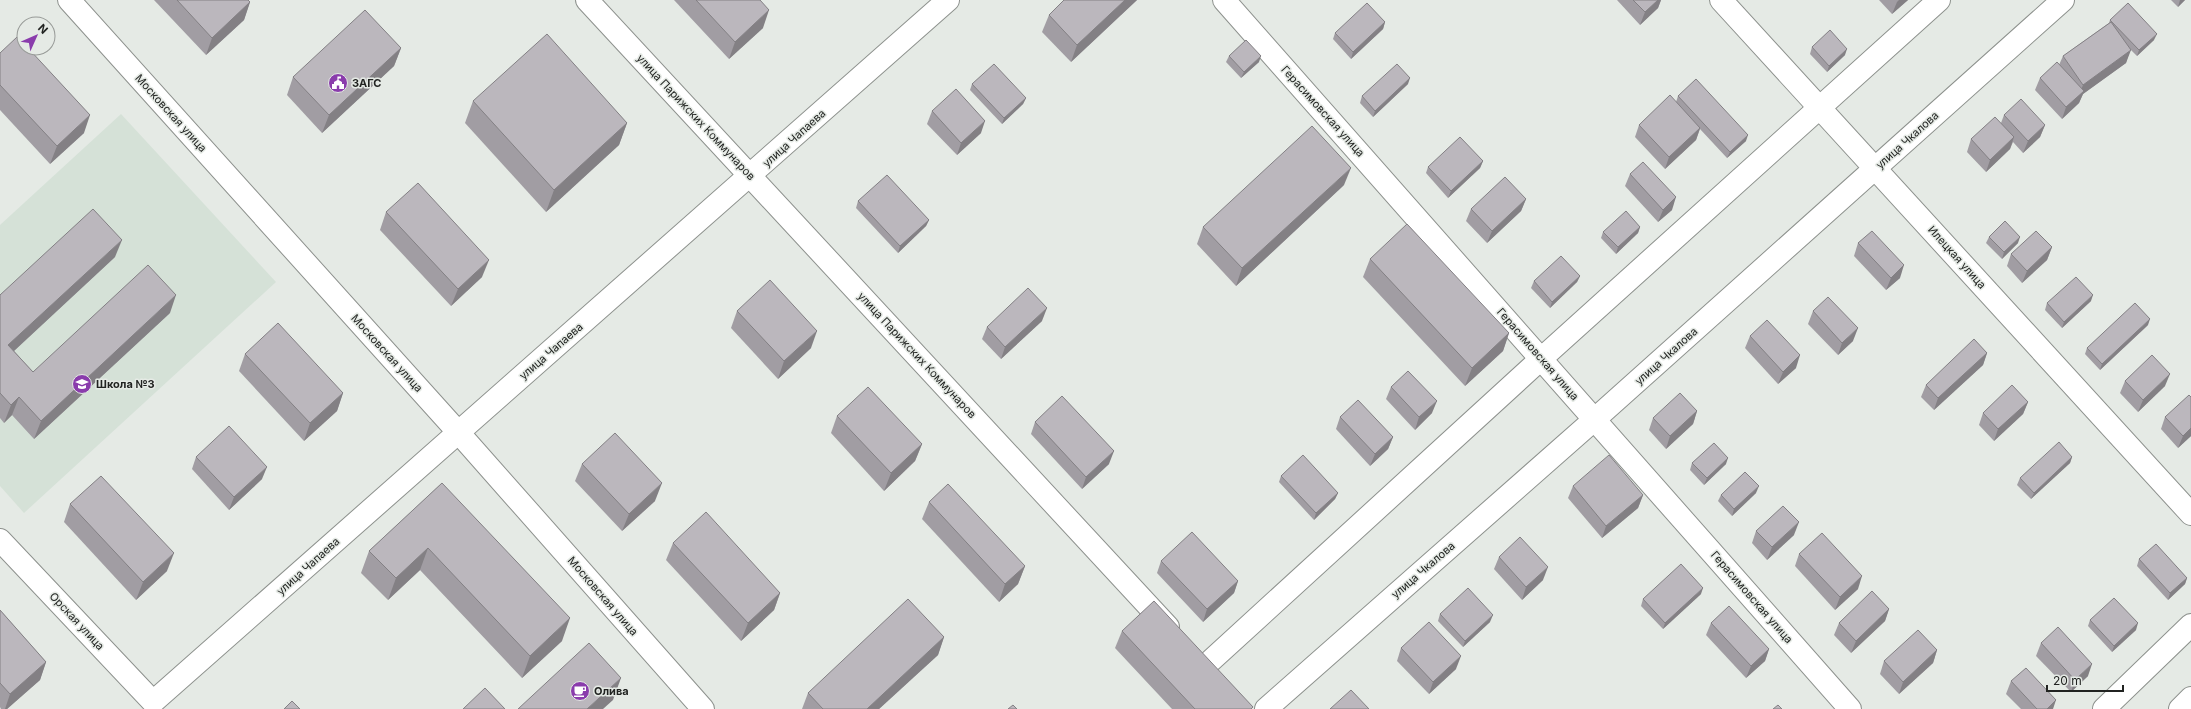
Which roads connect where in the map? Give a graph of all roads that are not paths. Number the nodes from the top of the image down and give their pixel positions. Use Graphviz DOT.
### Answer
graph roads {
  1 [pos="69,0"];
  2 [pos="587,0"];
  3 [pos="948,0"];
  4 [pos="1224,0"];
  5 [pos="1721,0"];
  6 [pos="1939,0"];
  7 [pos="2063,0"];
  8 [pos="1820,108"];
  9 [pos="1876,168"];
  10 [pos="751,176"];
  11 [pos="1542,358"];
  12 [pos="1595,418"];
  13 [pos="458,432"];
  14 [pos="2191,514"];
  15 [pos="0,540"];
  16 [pos="2191,625"];
  17 [pos="1205,666"];
  18 [pos="1220,682"];
  19 [pos="2191,698"];
  20 [pos="153,702"];
  21 [pos="703,709"];
  22 [pos="1266,709"];
  23 [pos="1850,709"];
  24 [pos="2104,709"];
  25 [pos="2180,709"];
  1 -- 13 [label="street, Московская улица"];
  2 -- 10 [label="street, улица Парижских Коммунаров"];
  3 -- 10 [label="street, улица Чапаева"];
  4 -- 11 [label="street, Герасимовская улица"];
  5 -- 8 [label="street, Илецкая улица"];
  6 -- 8 [label="street"];
  7 -- 9 [label="street, улица Чкалова"];
  8 -- 9 [label="street, Илецкая улица"];
  8 -- 11 [label="street"];
  9 -- 12 [label="street, улица Чкалова"];
  9 -- 14 [label="street, Илецкая улица"];
  10 -- 13 [label="street, улица Чапаева"];
  10 -- 17 [label="street, улица Парижских Коммунаров"];
  11 -- 12 [label="street, Герасимовская улица"];
  11 -- 17 [label="street"];
  12 -- 22 [label="street, улица Чкалова"];
  12 -- 23 [label="street, Герасимовская улица"];
  13 -- 20 [label="street, улица Чапаева"];
  13 -- 21 [label="street, Московская улица"];
  15 -- 20 [label="street, Орская улица"];
  16 -- 24 [label="street"];
  17 -- 18 [label="street, улица Парижских Коммунаров"];
  19 -- 25 [label="street"];
}
